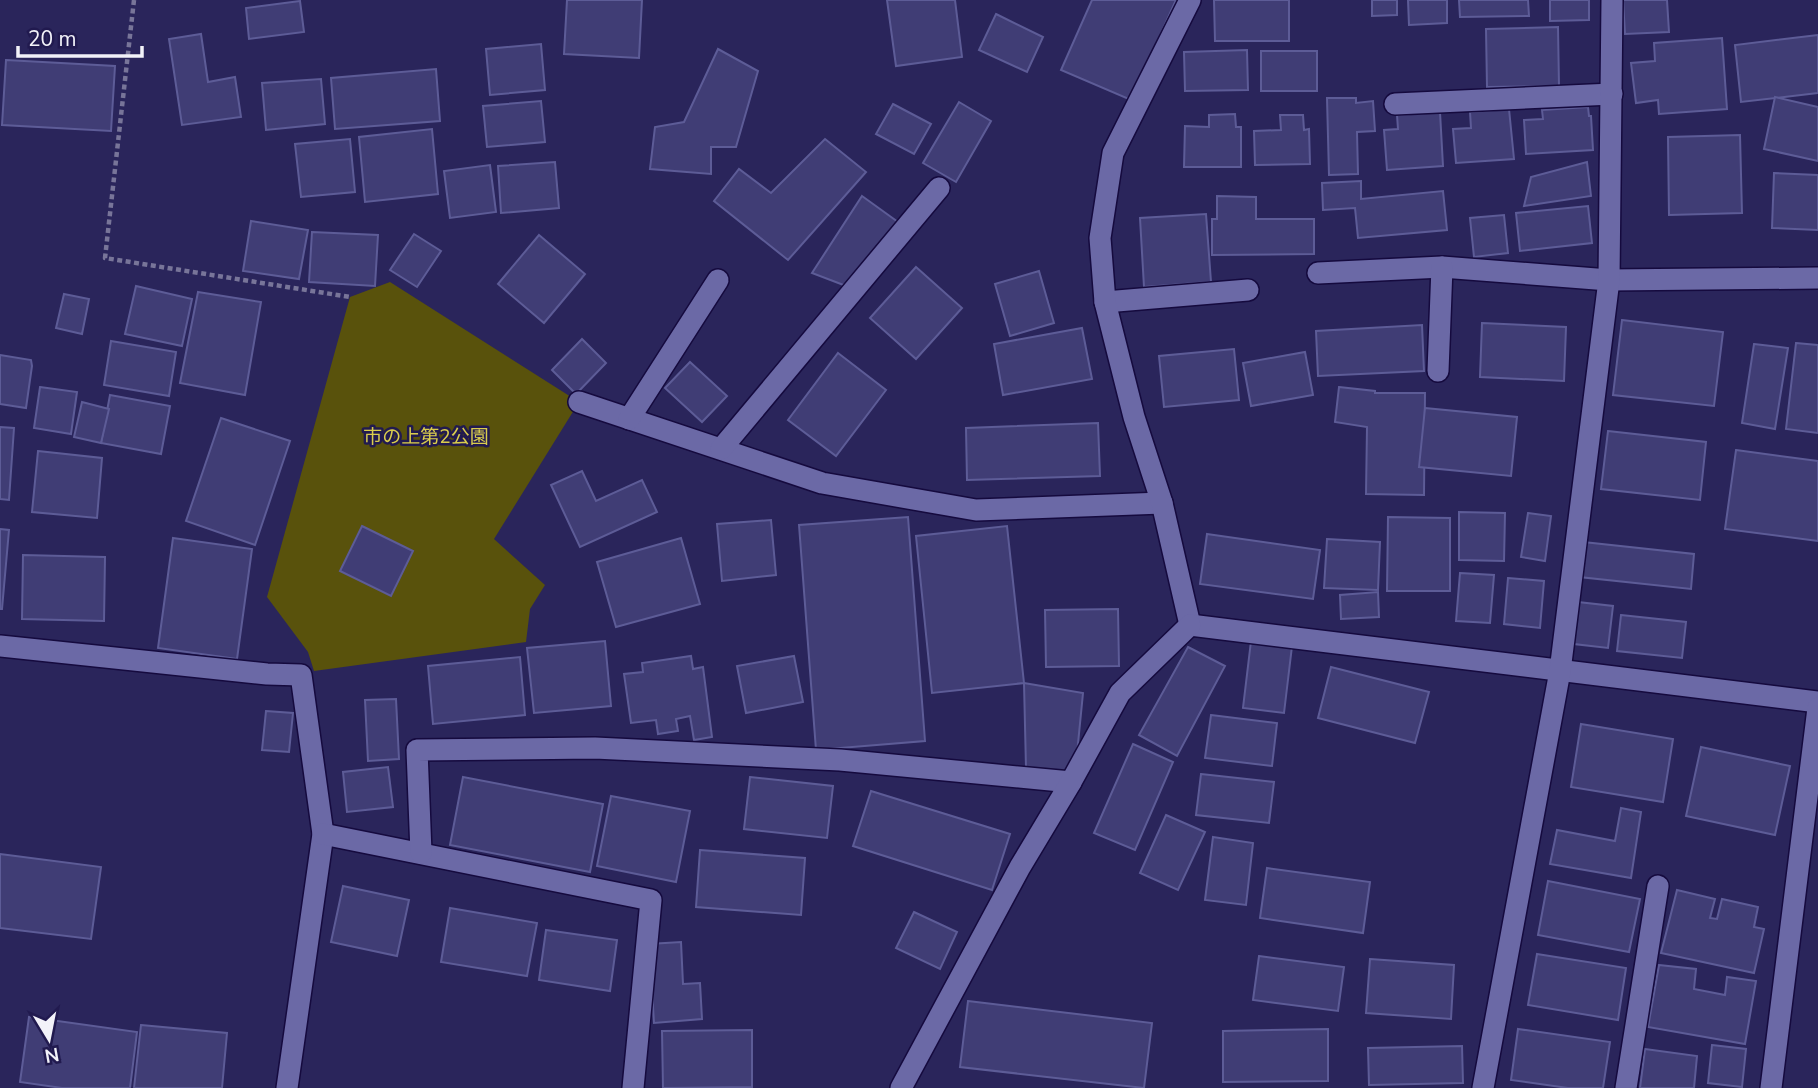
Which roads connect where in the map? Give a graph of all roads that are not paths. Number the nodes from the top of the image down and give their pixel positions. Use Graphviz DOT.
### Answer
graph roads {
  1 [pos="1190,0"];
  2 [pos="1612,0"];
  3 [pos="1612,94"];
  4 [pos="1395,104"];
  5 [pos="939,188"];
  6 [pos="1442,267"];
  7 [pos="1318,273"];
  8 [pos="1818,278"];
  9 [pos="718,280"];
  10 [pos="1609,280"];
  11 [pos="1248,290"];
  12 [pos="1105,302"];
  13 [pos="1438,370"];
  14 [pos="579,402"];
  15 [pos="629,419"];
  16 [pos="721,449"];
  17 [pos="1162,503"];
  18 [pos="1190,625"];
  19 [pos="0,646"];
  20 [pos="1560,671"];
  21 [pos="1818,702"];
  22 [pos="1818,708"];
  23 [pos="1071,782"];
  24 [pos="323,834"];
  25 [pos="421,853"];
  26 [pos="1658,886"];
  27 [pos="287,1088"];
  28 [pos="633,1088"];
  29 [pos="901,1088"];
  30 [pos="1483,1088"];
  31 [pos="1626,1088"];
  32 [pos="1771,1088"];
  1 -- 12 [label="street"];
  2 -- 3 [label="street"];
  3 -- 4 [label="street"];
  3 -- 10 [label="street"];
  5 -- 16 [label="street"];
  6 -- 7 [label="street"];
  6 -- 10 [label="street"];
  6 -- 13 [label="street"];
  8 -- 10 [label="street"];
  9 -- 15 [label="street"];
  10 -- 20 [label="street"];
  11 -- 12 [label="street"];
  12 -- 17 [label="street"];
  14 -- 15 [label="street"];
  15 -- 16 [label="street"];
  16 -- 17 [label="street"];
  17 -- 18 [label="street"];
  18 -- 20 [label="street"];
  18 -- 23 [label="street"];
  19 -- 24 [label="street"];
  20 -- 21 [label="street"];
  20 -- 30 [label="street"];
  22 -- 32 [label="street"];
  23 -- 25 [label="street"];
  23 -- 29 [label="street"];
  24 -- 25 [label="street"];
  24 -- 27 [label="street"];
  25 -- 28 [label="street"];
  26 -- 31 [label="street"];
}
